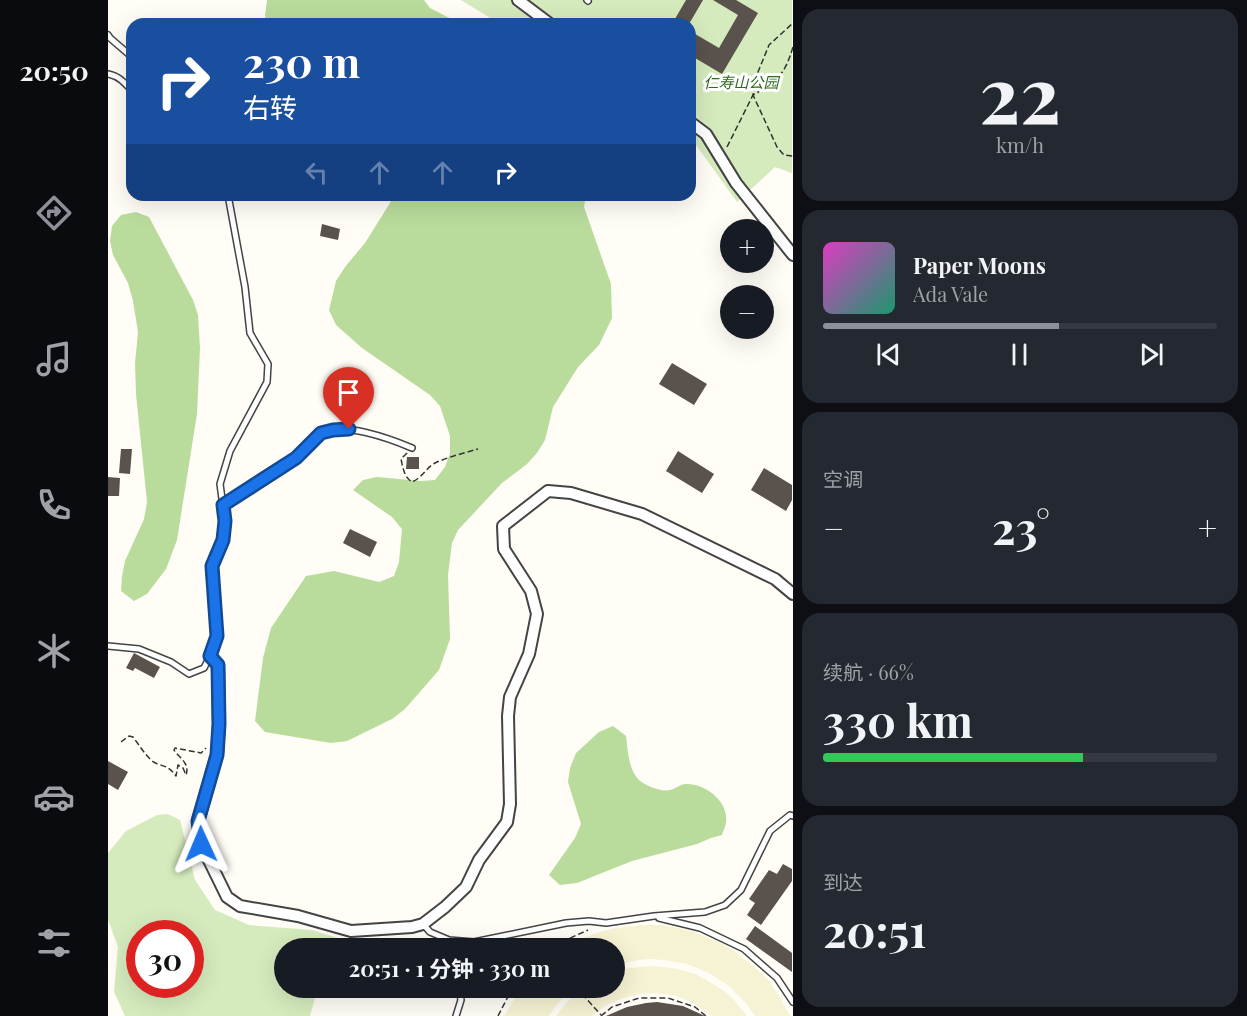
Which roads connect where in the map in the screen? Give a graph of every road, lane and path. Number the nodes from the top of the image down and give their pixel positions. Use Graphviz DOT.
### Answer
graph roads {
  1 [pos="518,0"];
  2 [pos="542,18"];
  3 [pos="792,23"];
  4 [pos="108,35"];
  5 [pos="792,47"];
  6 [pos="126,52"];
  7 [pos="108,74"];
  8 [pos="126,85"];
  9 [pos="753,95"];
  10 [pos="696,126"];
  11 [pos="792,156"];
  12 [pos="724,163"];
  13 [pos="229,201"];
  14 [pos="792,255"];
  15 [pos="412,448"];
  16 [pos="478,449"];
  17 [pos="223,505"];
  18 [pos="792,594"];
  19 [pos="108,646"];
  20 [pos="210,656"];
  21 [pos="218,738"];
  22 [pos="121,742"];
  23 [pos="792,816"];
  24 [pos="654,916"];
  25 [pos="606,923"];
  26 [pos="423,924"];
  27 [pos="444,938"];
  28 [pos="493,938"];
  29 [pos="570,938"];
  30 [pos="461,998"];
  31 [pos="507,998"];
  32 [pos="585,998"];
  33 [pos="792,1002"];
  34 [pos="456,1016"];
  35 [pos="498,1016"];
  36 [pos="601,1016"];
  37 [pos="706,1016"];
  1 -- 2 [label="street"];
  3 -- 9 [label="path"];
  4 -- 6 [label="lane"];
  5 -- 9 [label="path"];
  7 -- 8 [label="lane"];
  9 -- 11 [label="path"];
  9 -- 12 [label="path"];
  10 -- 12 [label="street"];
  12 -- 14 [label="street"];
  13 -- 17 [label="lane"];
  15 -- 16 [label="path"];
  15 -- 17 [label="lane"];
  17 -- 20 [label="lane"];
  18 -- 26 [label="street"];
  19 -- 20 [label="lane"];
  20 -- 21 [label="street"];
  21 -- 22 [label="path"];
  21 -- 26 [label="street"];
  23 -- 24 [label="lane"];
  24 -- 25 [label="lane"];
  24 -- 33 [label="lane"];
  25 -- 28 [label="lane"];
  25 -- 29 [label="path"];
  26 -- 27 [label="lane"];
  30 -- 34 [label="lane"];
  31 -- 35 [label="path"];
  32 -- 36 [label="path"];
  36 -- 37 [label="path"];
}
